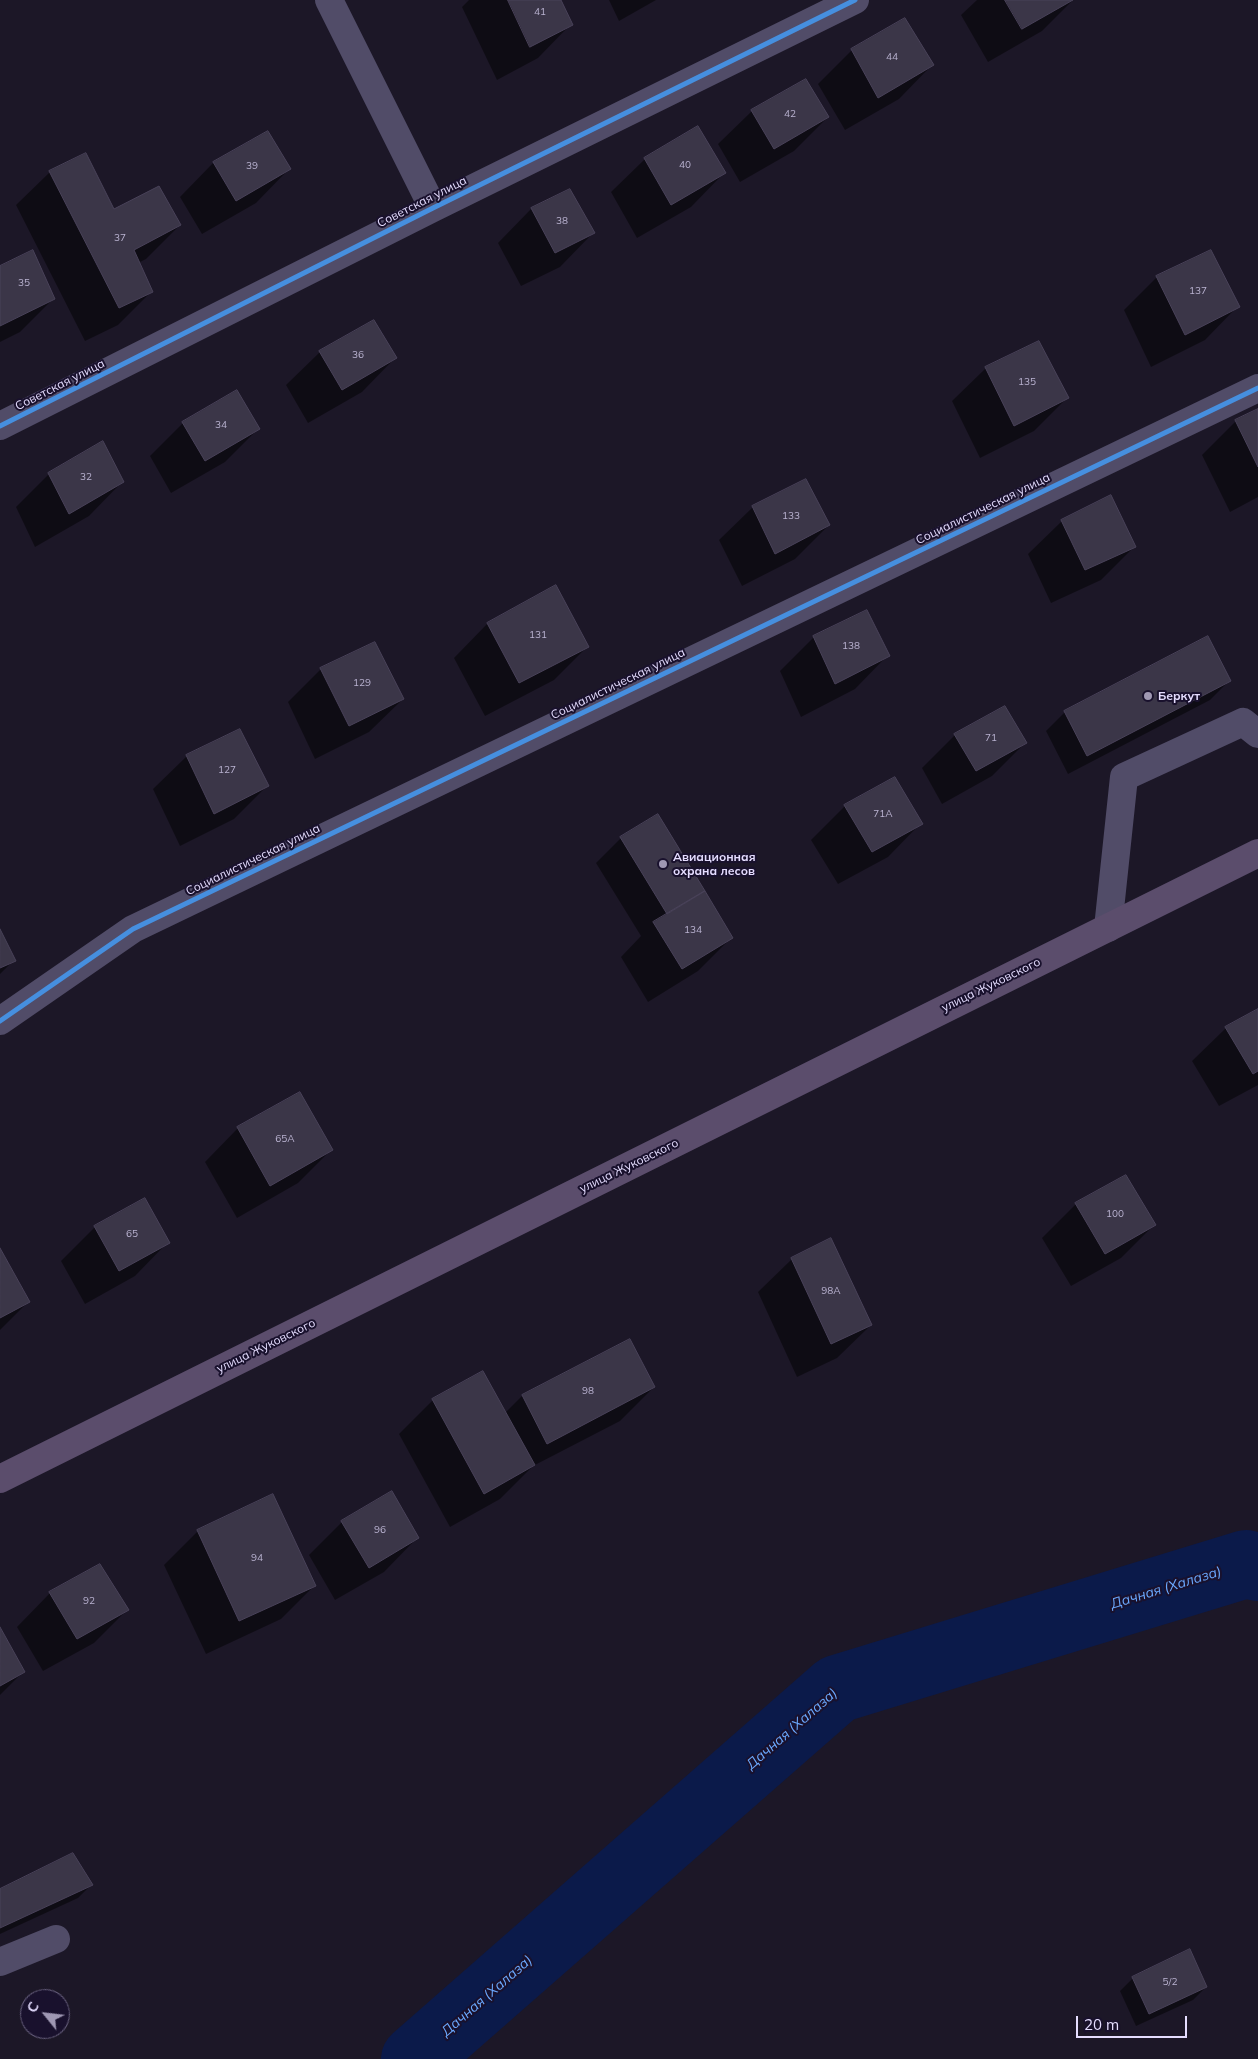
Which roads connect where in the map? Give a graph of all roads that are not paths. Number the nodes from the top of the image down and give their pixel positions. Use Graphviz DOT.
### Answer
graph roads {
  1 [pos="329,0"];
  2 [pos="855,0"];
  3 [pos="433,208"];
  4 [pos="1258,388"];
  5 [pos="0,426"];
  6 [pos="1258,734"];
  7 [pos="1258,854"];
  8 [pos="1108,928"];
  9 [pos="0,1021"];
  10 [pos="0,1479"];
  11 [pos="56,1939"];
  12 [pos="0,1962"];
  1 -- 3 [label="street"];
  2 -- 3 [label="street, Советская улица"];
  3 -- 5 [label="street, Советская улица"];
  4 -- 9 [label="street, Социалистическая улица"];
  6 -- 8 [label="street"];
  7 -- 8 [label="main road, улица Жуковского"];
  8 -- 10 [label="main road, улица Жуковского"];
  11 -- 12 [label="street"];
}
